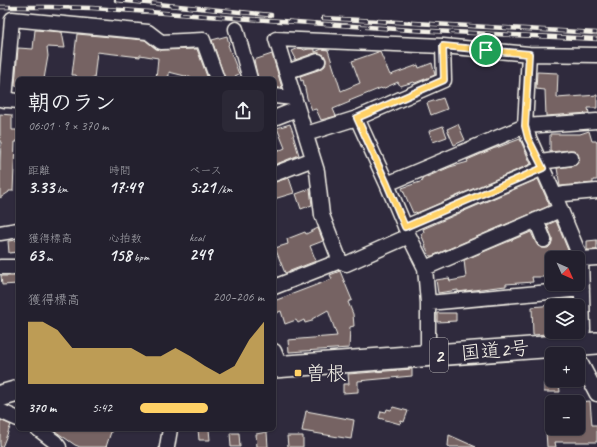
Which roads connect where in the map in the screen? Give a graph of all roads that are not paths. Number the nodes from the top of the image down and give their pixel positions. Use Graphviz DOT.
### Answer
graph roads {
  1 [pos="6,19"];
  2 [pos="236,29"];
  3 [pos="443,46"];
  4 [pos="529,54"];
  5 [pos="597,55"];
  6 [pos="318,61"];
  7 [pos="286,72"];
  8 [pos="216,77"];
  9 [pos="249,77"];
  10 [pos="276,97"];
  11 [pos="8,100"];
  12 [pos="296,103"];
  13 [pos="276,117"];
  14 [pos="357,118"];
  15 [pos="597,121"];
  16 [pos="525,126"];
  17 [pos="306,134"];
  18 [pos="571,158"];
  19 [pos="308,161"];
  20 [pos="541,165"];
  21 [pos="276,173"];
  22 [pos="387,184"];
  23 [pos="597,191"];
  24 [pos="555,196"];
  25 [pos="560,210"];
  26 [pos="536,220"];
  27 [pos="16,230"];
  28 [pos="407,232"];
  29 [pos="0,233"];
  30 [pos="544,240"];
  31 [pos="578,251"];
  32 [pos="597,258"];
  33 [pos="585,259"];
  34 [pos="340,261"];
  35 [pos="0,267"];
  36 [pos="16,267"];
  37 [pos="425,268"];
  38 [pos="276,286"];
  39 [pos="570,291"];
  40 [pos="582,291"];
  41 [pos="428,303"];
  42 [pos="597,343"];
  43 [pos="578,347"];
  44 [pos="585,348"];
  45 [pos="545,351"];
  46 [pos="428,356"];
  47 [pos="276,361"];
  48 [pos="585,369"];
  49 [pos="16,392"];
  50 [pos="597,394"];
  51 [pos="0,396"];
  52 [pos="0,411"];
  53 [pos="16,417"];
  54 [pos="41,431"];
  55 [pos="170,431"];
  56 [pos="59,447"];
  57 [pos="167,447"];
  1 -- 8 [label="street"];
  1 -- 11 [label="street"];
  2 -- 9 [label="street"];
  3 -- 4 [label="street"];
  3 -- 7 [label="street"];
  3 -- 14 [label="street"];
  4 -- 5 [label="street"];
  4 -- 16 [label="street"];
  6 -- 7 [label="street"];
  7 -- 12 [label="street"];
  10 -- 12 [label="street"];
  12 -- 13 [label="street"];
  12 -- 17 [label="street"];
  14 -- 17 [label="street"];
  14 -- 22 [label="street"];
  15 -- 16 [label="street"];
  16 -- 20 [label="street"];
  16 -- 22 [label="street"];
  17 -- 34 [label="street"];
  18 -- 20 [label="street"];
  19 -- 21 [label="street"];
  20 -- 24 [label="street"];
  20 -- 28 [label="street"];
  22 -- 28 [label="street"];
  23 -- 24 [label="street"];
  24 -- 25 [label="street"];
  25 -- 26 [label="street"];
  25 -- 31 [label="street"];
  26 -- 30 [label="street"];
  26 -- 37 [label="street"];
  27 -- 29 [label="street"];
  28 -- 34 [label="street"];
  28 -- 37 [label="street"];
  32 -- 33 [label="street"];
  34 -- 38 [label="street"];
  35 -- 36 [label="street"];
  37 -- 41 [label="street"];
  39 -- 41 [label="street"];
  40 -- 43 [label="street"];
  41 -- 46 [label="street"];
  42 -- 44 [label="highway, 国道2号 / 2"];
  45 -- 46 [label="highway, 国道2号 / 2"];
  46 -- 47 [label="highway, 国道2号 / 2"];
  48 -- 50 [label="street"];
  49 -- 51 [label="highway"];
  52 -- 53 [label="street"];
  54 -- 56 [label="street"];
  55 -- 57 [label="street"];
}
